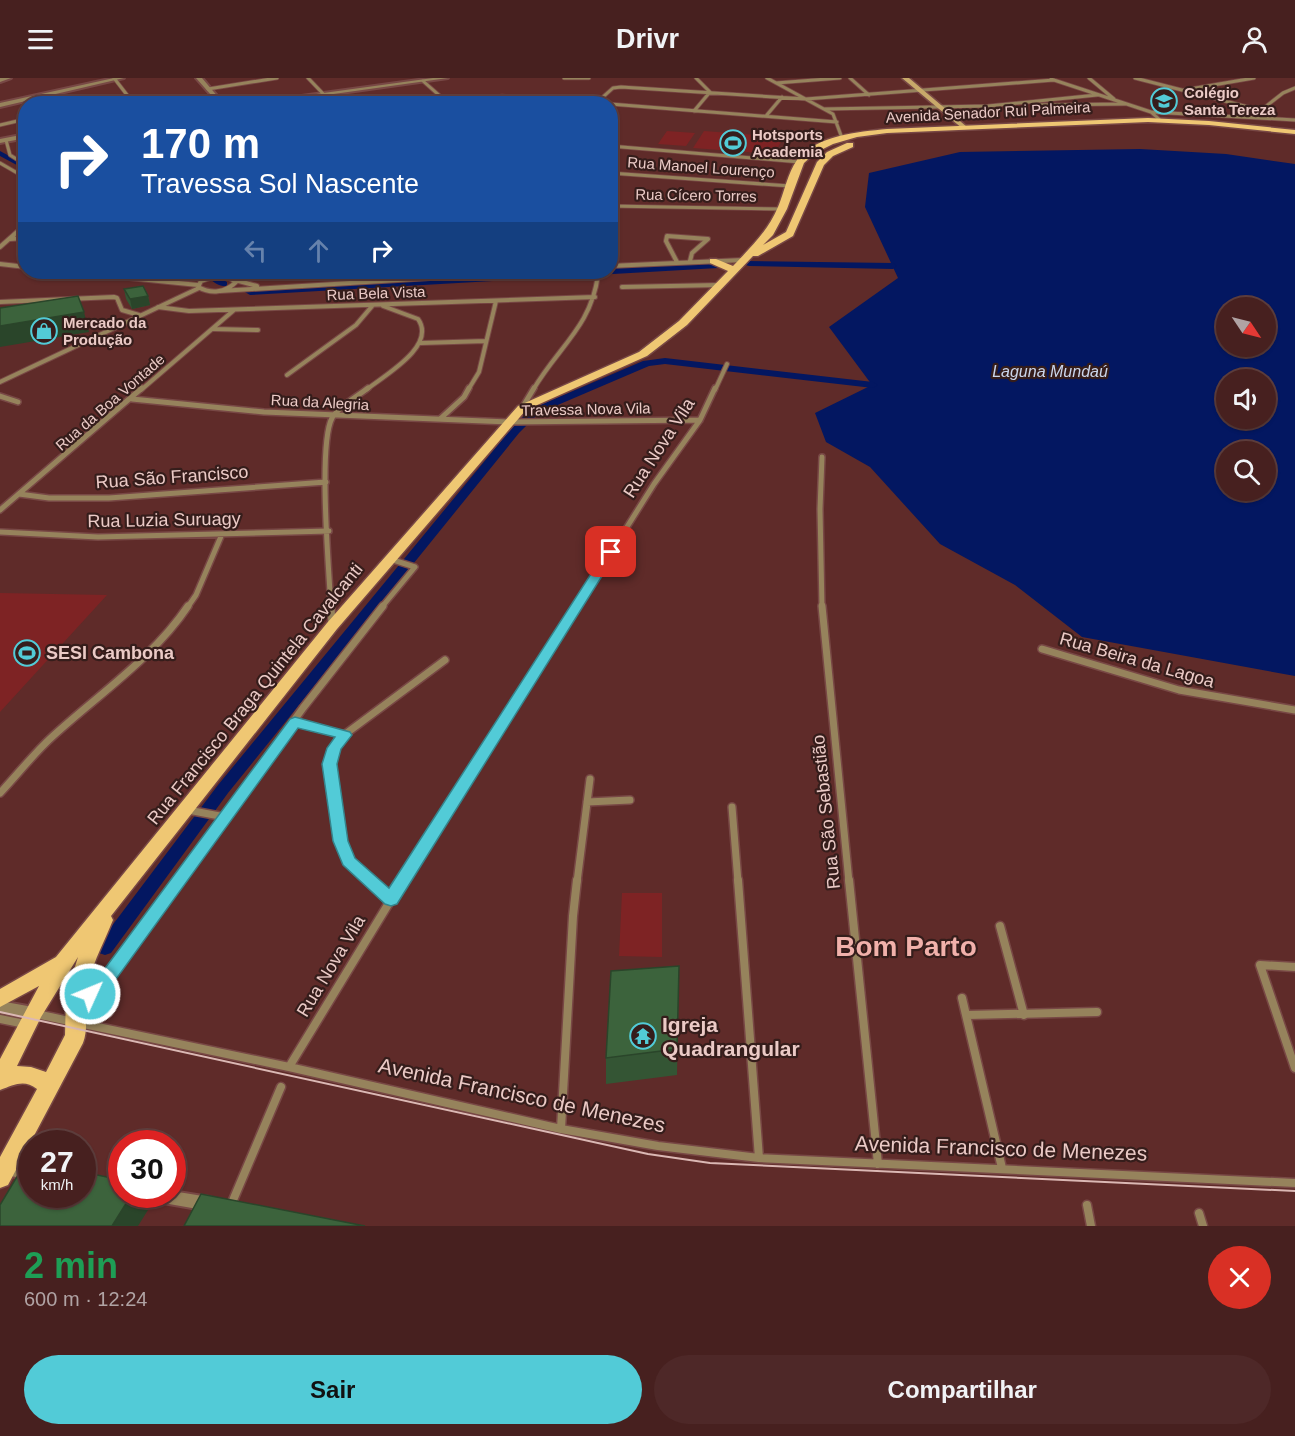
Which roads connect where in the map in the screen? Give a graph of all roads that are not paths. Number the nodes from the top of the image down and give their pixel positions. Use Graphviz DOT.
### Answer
graph roads {
  1 [pos="8,78"];
  2 [pos="117,78"];
  3 [pos="199,78"];
  4 [pos="277,78"];
  5 [pos="308,78"];
  6 [pos="446,78"];
  7 [pos="564,78"];
  8 [pos="590,78"];
  9 [pos="696,78"];
  10 [pos="767,78"];
  11 [pos="840,78"];
  12 [pos="850,78"];
  13 [pos="905,78"];
  14 [pos="1048,78"];
  15 [pos="1089,78"];
  16 [pos="1135,78"];
  17 [pos="1254,78"];
  18 [pos="0,80"];
  19 [pos="1054,80"];
  20 [pos="423,81"];
  21 [pos="776,83"];
  22 [pos="1295,88"];
  23 [pos="208,89"];
  24 [pos="922,90"];
  25 [pos="1183,90"];
  26 [pos="710,92"];
  27 [pos="322,93"];
  28 [pos="869,94"];
  29 [pos="1096,95"];
  30 [pos="39,96"];
  31 [pos="129,96"];
  32 [pos="215,96"];
  33 [pos="301,96"];
  34 [pos="325,96"];
  35 [pos="441,96"];
  36 [pos="604,96"];
  37 [pos="782,97"];
  38 [pos="806,99"];
  39 [pos="1114,100"];
  40 [pos="18,101"];
  41 [pos="1125,104"];
  42 [pos="0,105"];
  43 [pos="618,105"];
  44 [pos="988,106"];
  45 [pos="943,107"];
  46 [pos="824,109"];
  47 [pos="1260,110"];
  48 [pos="694,111"];
  49 [pos="1151,112"];
  50 [pos="766,116"];
  51 [pos="1252,117"];
  52 [pos="1261,118"];
  53 [pos="1160,120"];
  54 [pos="1295,120"];
  55 [pos="18,121"];
  56 [pos="837,122"];
  57 [pos="1180,124"];
  58 [pos="0,127"];
  59 [pos="965,128"];
  60 [pos="1255,128"];
  61 [pos="1289,134"];
  62 [pos="842,138"];
  63 [pos="1295,139"];
  64 [pos="6,140"];
  65 [pos="618,147"];
  66 [pos="18,160"];
  67 [pos="800,162"];
  68 [pos="0,163"];
  69 [pos="7,167"];
  70 [pos="0,171"];
  71 [pos="18,173"];
  72 [pos="618,173"];
  73 [pos="814,179"];
  74 [pos="792,180"];
  75 [pos="618,206"];
  76 [pos="782,209"];
  77 [pos="18,231"];
  78 [pos="18,238"];
  79 [pos="9,239"];
  80 [pos="0,247"];
  81 [pos="747,257"];
  82 [pos="690,261"];
  83 [pos="709,261"];
  84 [pos="677,262"];
  85 [pos="0,264"];
  86 [pos="18,266"];
  87 [pos="618,266"];
  88 [pos="733,269"];
  89 [pos="130,279"];
  90 [pos="208,279"];
  91 [pos="409,279"];
  92 [pos="597,279"];
  93 [pos="235,280"];
  94 [pos="719,285"];
  95 [pos="198,287"];
  96 [pos="273,287"];
  97 [pos="622,288"];
  98 [pos="220,291"];
  99 [pos="595,297"];
  100 [pos="496,301"];
  101 [pos="0,302"];
  102 [pos="373,305"];
  103 [pos="379,305"];
  104 [pos="158,307"];
  105 [pos="234,310"];
  106 [pos="139,315"];
  107 [pos="213,329"];
  108 [pos="258,330"];
  109 [pos="486,341"];
  110 [pos="421,343"];
  111 [pos="726,366"];
  112 [pos="287,375"];
  113 [pos="0,381"];
  114 [pos="0,396"];
  115 [pos="132,399"];
  116 [pos="18,402"];
  117 [pos="522,408"];
  118 [pos="333,416"];
  119 [pos="440,418"];
  120 [pos="700,420"];
  121 [pos="511,422"];
  122 [pos="822,457"];
  123 [pos="326,482"];
  124 [pos="19,495"];
  125 [pos="0,510"];
  126 [pos="430,513"];
  127 [pos="328,531"];
  128 [pos="0,532"];
  129 [pos="222,534"];
  130 [pos="396,561"];
  131 [pos="332,626"];
  132 [pos="1042,649"];
  133 [pos="445,660"];
  134 [pos="1295,710"];
  135 [pos="295,722"];
  136 [pos="344,735"];
  137 [pos="591,778"];
  138 [pos="0,793"];
  139 [pos="630,800"];
  140 [pos="587,802"];
  141 [pos="732,807"];
  142 [pos="191,810"];
  143 [pos="225,817"];
  144 [pos="391,899"];
  145 [pos="112,901"];
  146 [pos="1000,926"];
  147 [pos="64,961"];
  148 [pos="1295,967"];
  149 [pos="76,995"];
  150 [pos="962,998"];
  151 [pos="0,999"];
  152 [pos="0,1007"];
  153 [pos="1097,1012"];
  154 [pos="1024,1015"];
  155 [pos="968,1016"];
  156 [pos="0,1019"];
  157 [pos="31,1019"];
  158 [pos="79,1024"];
  159 [pos="289,1067"];
  160 [pos="1295,1068"];
  161 [pos="0,1080"];
  162 [pos="49,1086"];
  163 [pos="281,1087"];
  164 [pos="561,1129"];
  165 [pos="759,1158"];
  166 [pos="878,1164"];
  167 [pos="1002,1168"];
  168 [pos="2,1171"];
  169 [pos="18,1172"];
  170 [pos="1295,1183"];
  171 [pos="186,1200"];
  172 [pos="1087,1205"];
  173 [pos="236,1209"];
  174 [pos="1199,1213"];
  175 [pos="1091,1226"];
  176 [pos="1203,1226"];
  1 -- 18 [label="street"];
  2 -- 30 [label="street"];
  2 -- 31 [label="street"];
  3 -- 23 [label="street"];
  4 -- 23 [label="street"];
  5 -- 27 [label="street"];
  6 -- 20 [label="street"];
  7 -- 8 [label="street"];
  9 -- 26 [label="street"];
  10 -- 21 [label="street"];
  11 -- 21 [label="street"];
  12 -- 28 [label="street"];
  13 -- 24 [label="main road"];
  14 -- 19 [label="street"];
  15 -- 39 [label="street"];
  16 -- 25 [label="street"];
  17 -- 25 [label="street"];
  19 -- 24 [label="street"];
  19 -- 29 [label="street"];
  20 -- 27 [label="street"];
  20 -- 35 [label="street"];
  21 -- 38 [label="street"];
  22 -- 47 [label="street"];
  23 -- 32 [label="street"];
  24 -- 28 [label="street"];
  24 -- 45 [label="main road"];
  25 -- 47 [label="street"];
  26 -- 36 [label="street"];
  26 -- 37 [label="street"];
  26 -- 48 [label="street"];
  27 -- 33 [label="street"];
  27 -- 34 [label="street"];
  28 -- 38 [label="street"];
  29 -- 39 [label="street"];
  29 -- 44 [label="street"];
  37 -- 38 [label="street"];
  37 -- 50 [label="street"];
  38 -- 46 [label="street"];
  39 -- 41 [label="street"];
  40 -- 42 [label="street"];
  41 -- 44 [label="street"];
  41 -- 49 [label="street"];
  43 -- 48 [label="street"];
  44 -- 45 [label="street"];
  45 -- 46 [label="street"];
  45 -- 59 [label="main road"];
  46 -- 56 [label="street"];
  47 -- 52 [label="street"];
  48 -- 50 [label="street"];
  49 -- 51 [label="street"];
  49 -- 53 [label="street"];
  50 -- 56 [label="street"];
  51 -- 52 [label="street"];
  51 -- 60 [label="street"];
  52 -- 54 [label="street"];
  53 -- 57 [label="main road, Avenida Senador Rui Palmeira"];
  53 -- 59 [label="main road, Avenida Senador Rui Palmeira"];
  55 -- 58 [label="street"];
  56 -- 62 [label="street"];
  57 -- 60 [label="main road, Avenida Senador Rui Palmeira"];
  57 -- 61 [label="main road, Avenida Senador Rui Palmeira"];
  57 -- 73 [label="main road, Avenida Senador Rui Palmeira"];
  58 -- 64 [label="street"];
  59 -- 62 [label="main road, Avenida Senador Rui Palmeira"];
  60 -- 61 [label="main road, Avenida Senador Rui Palmeira"];
  61 -- 63 [label="main road, Avenida Senador Rui Palmeira"];
  62 -- 67 [label="main road, Avenida Senador Rui Palmeira"];
  64 -- 66 [label="street"];
  65 -- 67 [label="street"];
  67 -- 74 [label="main road, Avenida Senador Rui Palmeira"];
  68 -- 69 [label="street"];
  69 -- 70 [label="street"];
  69 -- 71 [label="street"];
  72 -- 74 [label="street, Rua Manoel Lourenço"];
  73 -- 74 [label="main road"];
  73 -- 81 [label="main road, Avenida Senador Rui Palmeira"];
  74 -- 76 [label="main road, Avenida Senador Rui Palmeira"];
  75 -- 76 [label="street, Rua Cícero Torres"];
  76 -- 81 [label="main road, Avenida Senador Rui Palmeira"];
  77 -- 79 [label="street"];
  78 -- 79 [label="street"];
  79 -- 80 [label="street"];
  81 -- 83 [label="street"];
  81 -- 83 [label="street"];
  81 -- 88 [label="main road, Avenida Senador Rui Palmeira"];
  82 -- 83 [label="street"];
  82 -- 84 [label="street"];
  82 -- 84 [label="street"];
  83 -- 88 [label="main road"];
  84 -- 87 [label="street"];
  85 -- 86 [label="street"];
  88 -- 94 [label="main road, Avenida Senador Rui Palmeira"];
  89 -- 95 [label="street"];
  90 -- 95 [label="street"];
  91 -- 96 [label="street"];
  92 -- 99 [label="street"];
  93 -- 96 [label="street"];
  93 -- 98 [label="street"];
  94 -- 97 [label="street"];
  94 -- 117 [label="main road, Avenida Senador Rui Palmeira"];
  95 -- 98 [label="street"];
  95 -- 104 [label="street"];
  96 -- 98 [label="street"];
  99 -- 100 [label="street, Rua Bela Vista"];
  99 -- 117 [label="street"];
  100 -- 103 [label="street, Rua Bela Vista"];
  100 -- 109 [label="street"];
  101 -- 106 [label="street"];
  102 -- 103 [label="street, Rua Bela Vista"];
  102 -- 105 [label="street, Rua Bela Vista"];
  102 -- 112 [label="street"];
  103 -- 110 [label="street"];
  104 -- 105 [label="street, Rua Bela Vista"];
  104 -- 106 [label="street"];
  105 -- 107 [label="street, Rua da Boa Vontade"];
  106 -- 113 [label="street"];
  107 -- 108 [label="street"];
  107 -- 115 [label="street, Rua da Boa Vontade"];
  109 -- 110 [label="street"];
  109 -- 119 [label="street"];
  110 -- 118 [label="street"];
  111 -- 120 [label="street, Rua Nova Vila"];
  114 -- 116 [label="street"];
  115 -- 118 [label="street, Rua da Alegria"];
  115 -- 124 [label="street, Rua da Boa Vontade"];
  117 -- 121 [label="main road, Avenida Senador Rui Palmeira"];
  118 -- 119 [label="street, Rua da Alegria"];
  118 -- 123 [label="street"];
  119 -- 121 [label="street, Rua da Alegria"];
  120 -- 121 [label="street, Travessa Nova Vila"];
  120 -- 144 [label="street, Rua Nova Vila"];
  121 -- 126 [label="main road, Avenida Senador Rui Palmeira"];
  122 -- 166 [label="street, Rua São Sebastião"];
  123 -- 124 [label="street, Rua São Francisco"];
  123 -- 127 [label="street"];
  124 -- 125 [label="street, Rua da Boa Vontade"];
  126 -- 130 [label="main road, Rua Francisco Braga Quintela Cavalcanti"];
  127 -- 129 [label="street, Rua Luzia Suruagy"];
  127 -- 131 [label="street"];
  128 -- 129 [label="street, Rua Luzia Suruagy"];
  129 -- 138 [label="street"];
  130 -- 131 [label="main road, Rua Francisco Braga Quintela Cavalcanti"];
  130 -- 135 [label="street"];
  131 -- 142 [label="main road, Rua Francisco Braga Quintela Cavalcanti"];
  132 -- 134 [label="street, Rua Beira da Lagoa"];
  133 -- 136 [label="street"];
  135 -- 136 [label="street"];
  135 -- 143 [label="street"];
  136 -- 144 [label="street"];
  137 -- 140 [label="street"];
  139 -- 140 [label="street"];
  140 -- 164 [label="street"];
  141 -- 165 [label="street"];
  142 -- 143 [label="street"];
  142 -- 145 [label="main road, Rua Francisco Braga Quintela Cavalcanti"];
  143 -- 149 [label="street"];
  144 -- 159 [label="street, Rua Nova Vila"];
  145 -- 147 [label="main road, Rua Francisco Braga Quintela Cavalcanti"];
  145 -- 149 [label="main road"];
  146 -- 154 [label="street"];
  147 -- 151 [label="main road"];
  147 -- 157 [label="main road"];
  148 -- 160 [label="street"];
  149 -- 158 [label="main road"];
  150 -- 155 [label="street"];
  152 -- 157 [label="street, Avenida Francisco de Menezes"];
  153 -- 154 [label="street"];
  154 -- 155 [label="street"];
  155 -- 167 [label="street"];
  156 -- 157 [label="street"];
  157 -- 158 [label="street, Avenida Francisco de Menezes"];
  157 -- 161 [label="main road"];
  158 -- 159 [label="street, Avenida Francisco de Menezes"];
  158 -- 162 [label="main road"];
  159 -- 164 [label="street, Avenida Francisco de Menezes"];
  161 -- 162 [label="main road"];
  162 -- 168 [label="main road"];
  163 -- 173 [label="street"];
  164 -- 165 [label="street, Avenida Francisco de Menezes"];
  165 -- 166 [label="street, Avenida Francisco de Menezes"];
  166 -- 167 [label="street, Avenida Francisco de Menezes"];
  167 -- 170 [label="street, Avenida Francisco de Menezes"];
  168 -- 169 [label="street"];
  171 -- 173 [label="street"];
  172 -- 175 [label="street"];
  174 -- 176 [label="street"];
}
